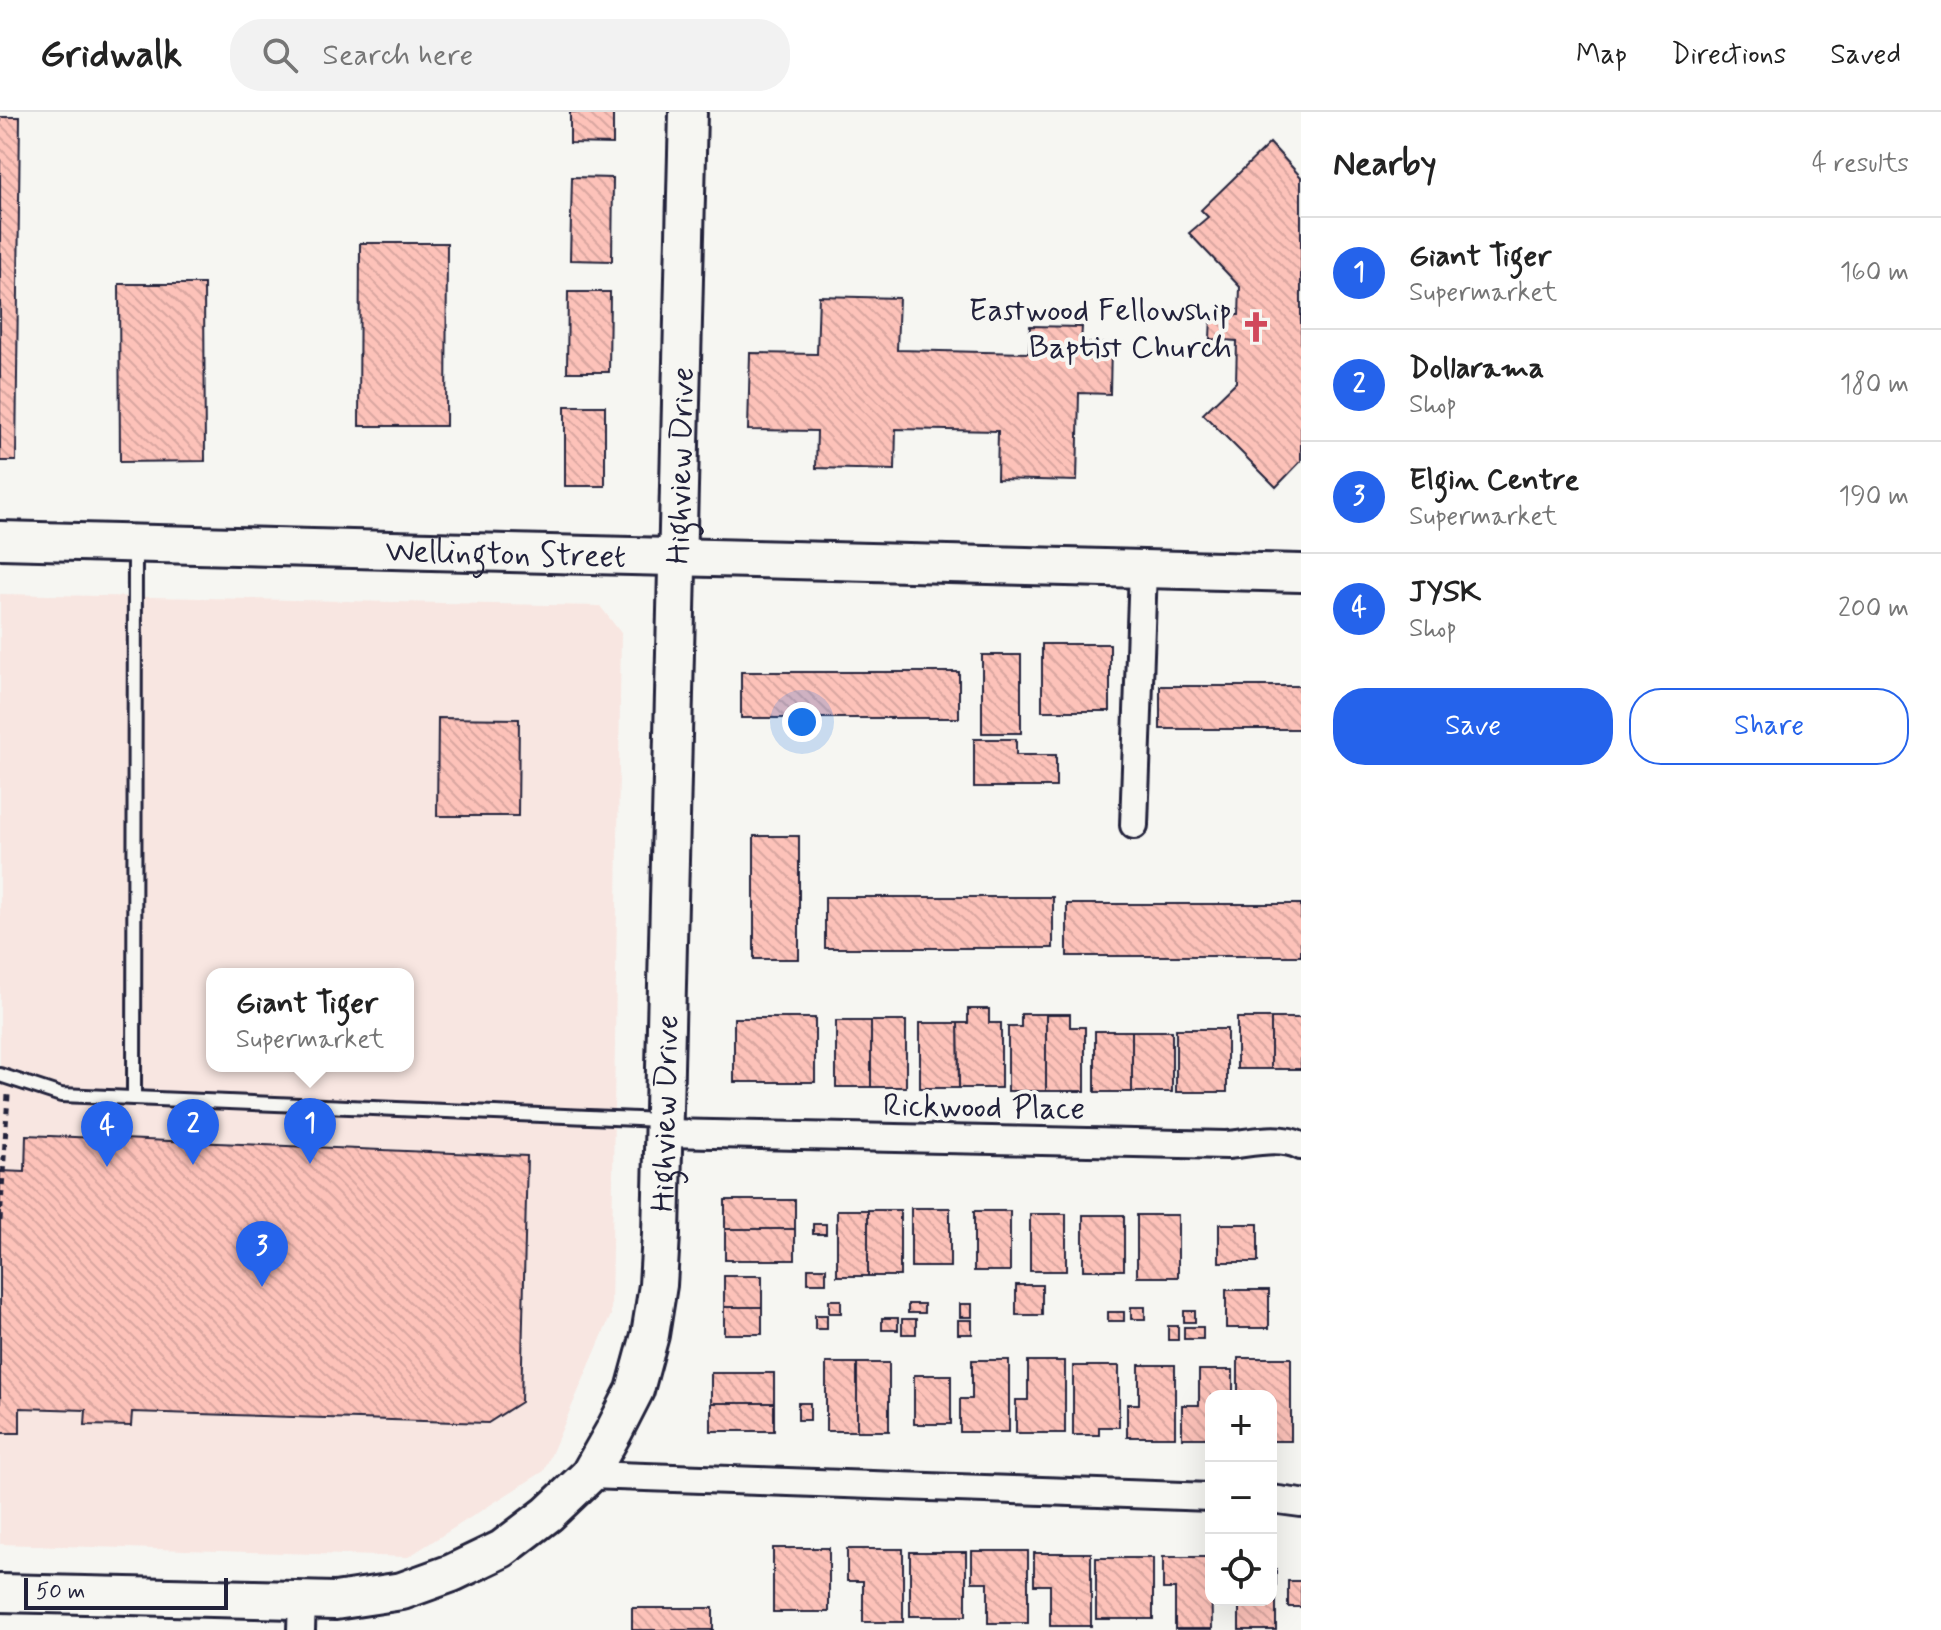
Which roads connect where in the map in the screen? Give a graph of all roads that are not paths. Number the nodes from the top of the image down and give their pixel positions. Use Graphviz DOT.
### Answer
graph roads {
  1 [pos="688,112"];
  2 [pos="0,540"];
  3 [pos="135,544"];
  4 [pos="679,557"];
  5 [pos="1143,569"];
  6 [pos="1301,573"];
  7 [pos="1134,825"];
  8 [pos="5,1077"];
  9 [pos="134,1098"];
  10 [pos="665,1126"];
  11 [pos="1301,1146"];
  12 [pos="589,1475"];
  13 [pos="1205,1497"];
  14 [pos="1277,1500"];
  15 [pos="1301,1503"];
  16 [pos="0,1593"];
  17 [pos="301,1615"];
  1 -- 4 [label="street, Highview Drive"];
  2 -- 3 [label="street, Wellington Street"];
  3 -- 4 [label="street, Wellington Street"];
  3 -- 9 [label="lane"];
  4 -- 5 [label="street, Wellington Street"];
  4 -- 10 [label="street, Highview Drive"];
  5 -- 6 [label="street, Wellington Street"];
  5 -- 7 [label="street"];
  8 -- 9 [label="lane"];
  9 -- 10 [label="lane"];
  10 -- 11 [label="street, Rickwood Place"];
  10 -- 12 [label="street, Highview Drive"];
  12 -- 13 [label="street"];
  12 -- 17 [label="street, Highview Drive"];
  14 -- 15 [label="street"];
  16 -- 17 [label="street, Highview Drive"];
}
